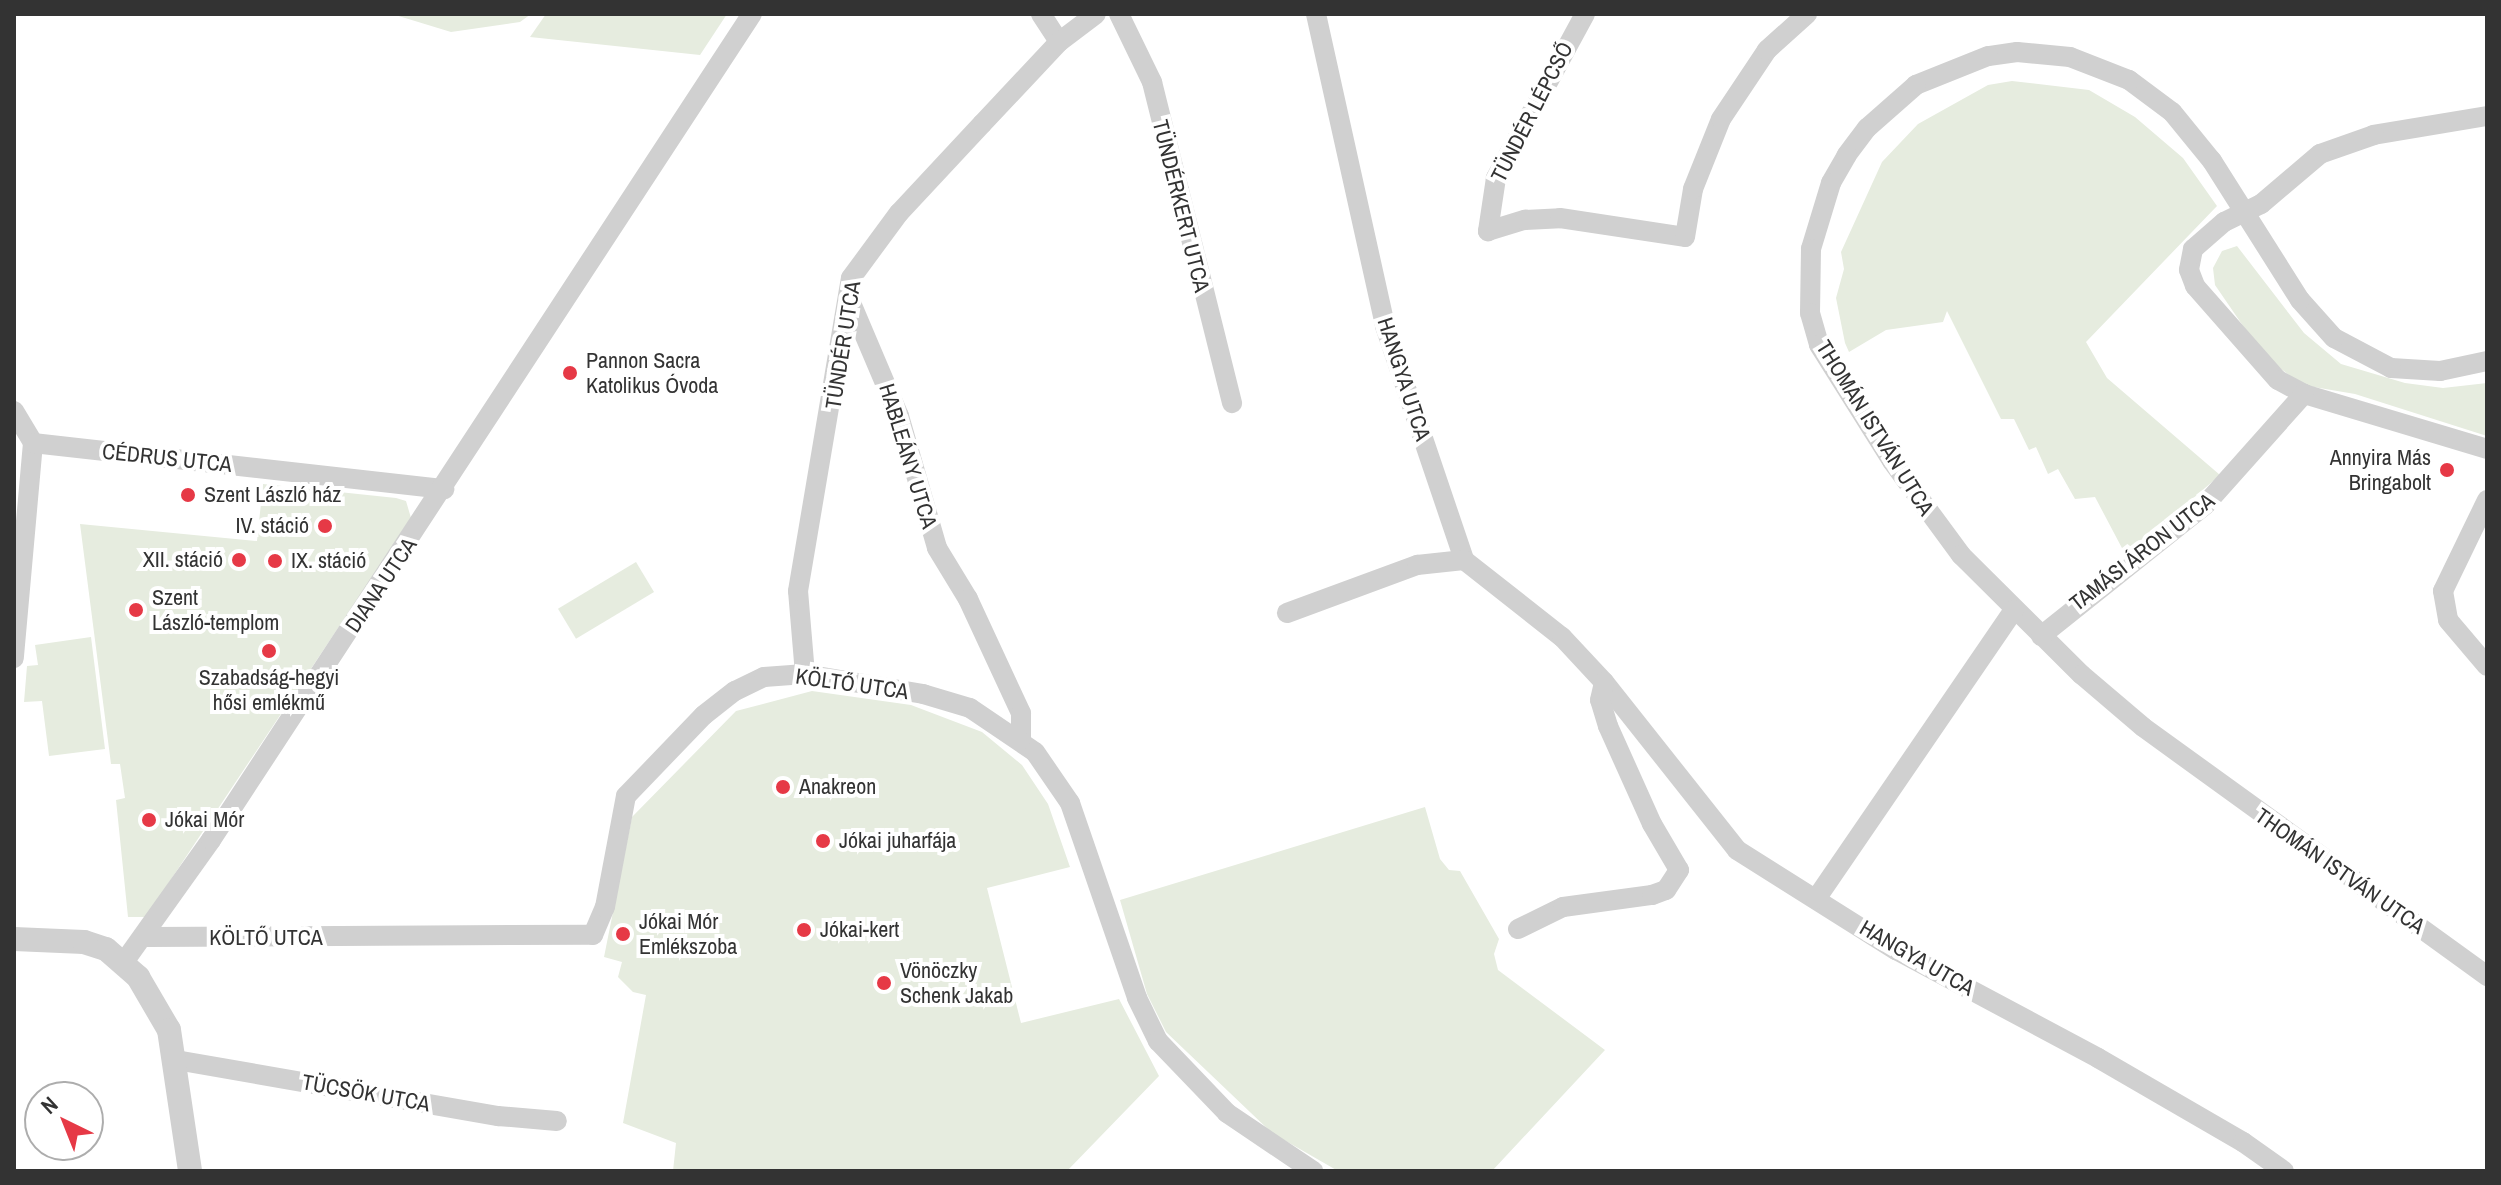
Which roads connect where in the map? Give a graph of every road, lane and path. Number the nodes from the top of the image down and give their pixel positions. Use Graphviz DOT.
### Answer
graph roads {
  1 [pos="752,14"];
  2 [pos="1041,14"];
  3 [pos="1096,14"];
  4 [pos="1119,14"];
  5 [pos="1316,14"];
  6 [pos="1585,14"];
  7 [pos="1807,14"];
  8 [pos="1059,42"];
  9 [pos="2487,116"];
  10 [pos="2244,212"];
  11 [pos="850,303"];
  12 [pos="2487,361"];
  13 [pos="2304,394"];
  14 [pos="1232,403"];
  15 [pos="14,411"];
  16 [pos="33,443"];
  17 [pos="2487,449"];
  18 [pos="444,489"];
  19 [pos="2487,500"];
  20 [pos="1464,560"];
  21 [pos="2014,610"];
  22 [pos="1287,613"];
  23 [pos="2041,636"];
  24 [pos="14,658"];
  25 [pos="2487,666"];
  26 [pos="805,674"];
  27 [pos="1604,682"];
  28 [pos="1021,739"];
  29 [pos="1816,899"];
  30 [pos="1518,929"];
  31 [pos="147,937"];
  32 [pos="14,939"];
  33 [pos="124,962"];
  34 [pos="2487,976"];
  35 [pos="176,1060"];
  36 [pos="557,1121"];
  37 [pos="190,1171"];
  38 [pos="1313,1171"];
  39 [pos="2284,1171"];
  1 -- 18 [label="street, DIANA UTCA"];
  2 -- 8 [label="street"];
  3 -- 8 [label="street, TÜNDÉR UTCA"];
  4 -- 14 [label="street, TÜNDÉRKERT UTCA"];
  5 -- 20 [label="street, HANGYA UTCA"];
  6 -- 7 [label="street, TÜNDÉR LÉPCSŐ"];
  8 -- 11 [label="street, TÜNDÉR UTCA"];
  9 -- 10 [label="street"];
  10 -- 12 [label="street, THOMÁN ISTVÁN UTCA"];
  10 -- 13 [label="street"];
  10 -- 21 [label="street, THOMÁN ISTVÁN UTCA"];
  11 -- 26 [label="street, TÜNDÉR UTCA"];
  11 -- 28 [label="street, HABLEÁNY UTCA"];
  13 -- 17 [label="street"];
  13 -- 23 [label="street, TAMÁSI ÁRON UTCA"];
  15 -- 16 [label="street"];
  16 -- 18 [label="street, CÉDRUS UTCA"];
  16 -- 24 [label="street"];
  18 -- 31 [label="street, DIANA UTCA"];
  19 -- 25 [label="street"];
  20 -- 22 [label="street"];
  20 -- 27 [label="street, HANGYA UTCA"];
  21 -- 23 [label="street, THOMÁN ISTVÁN UTCA"];
  21 -- 29 [label="street"];
  23 -- 34 [label="street, THOMÁN ISTVÁN UTCA"];
  26 -- 28 [label="street, KÖLTŐ UTCA"];
  26 -- 31 [label="street, KÖLTŐ UTCA"];
  27 -- 29 [label="street, HANGYA UTCA"];
  27 -- 30 [label="street"];
  28 -- 38 [label="street, KÖLTŐ UTCA"];
  29 -- 39 [label="street, HANGYA UTCA"];
  31 -- 33 [label="street, DIANA UTCA"];
  32 -- 33 [label="street"];
  33 -- 35 [label="street"];
  35 -- 36 [label="street, TÜCSÖK UTCA"];
  35 -- 37 [label="street"];
}
